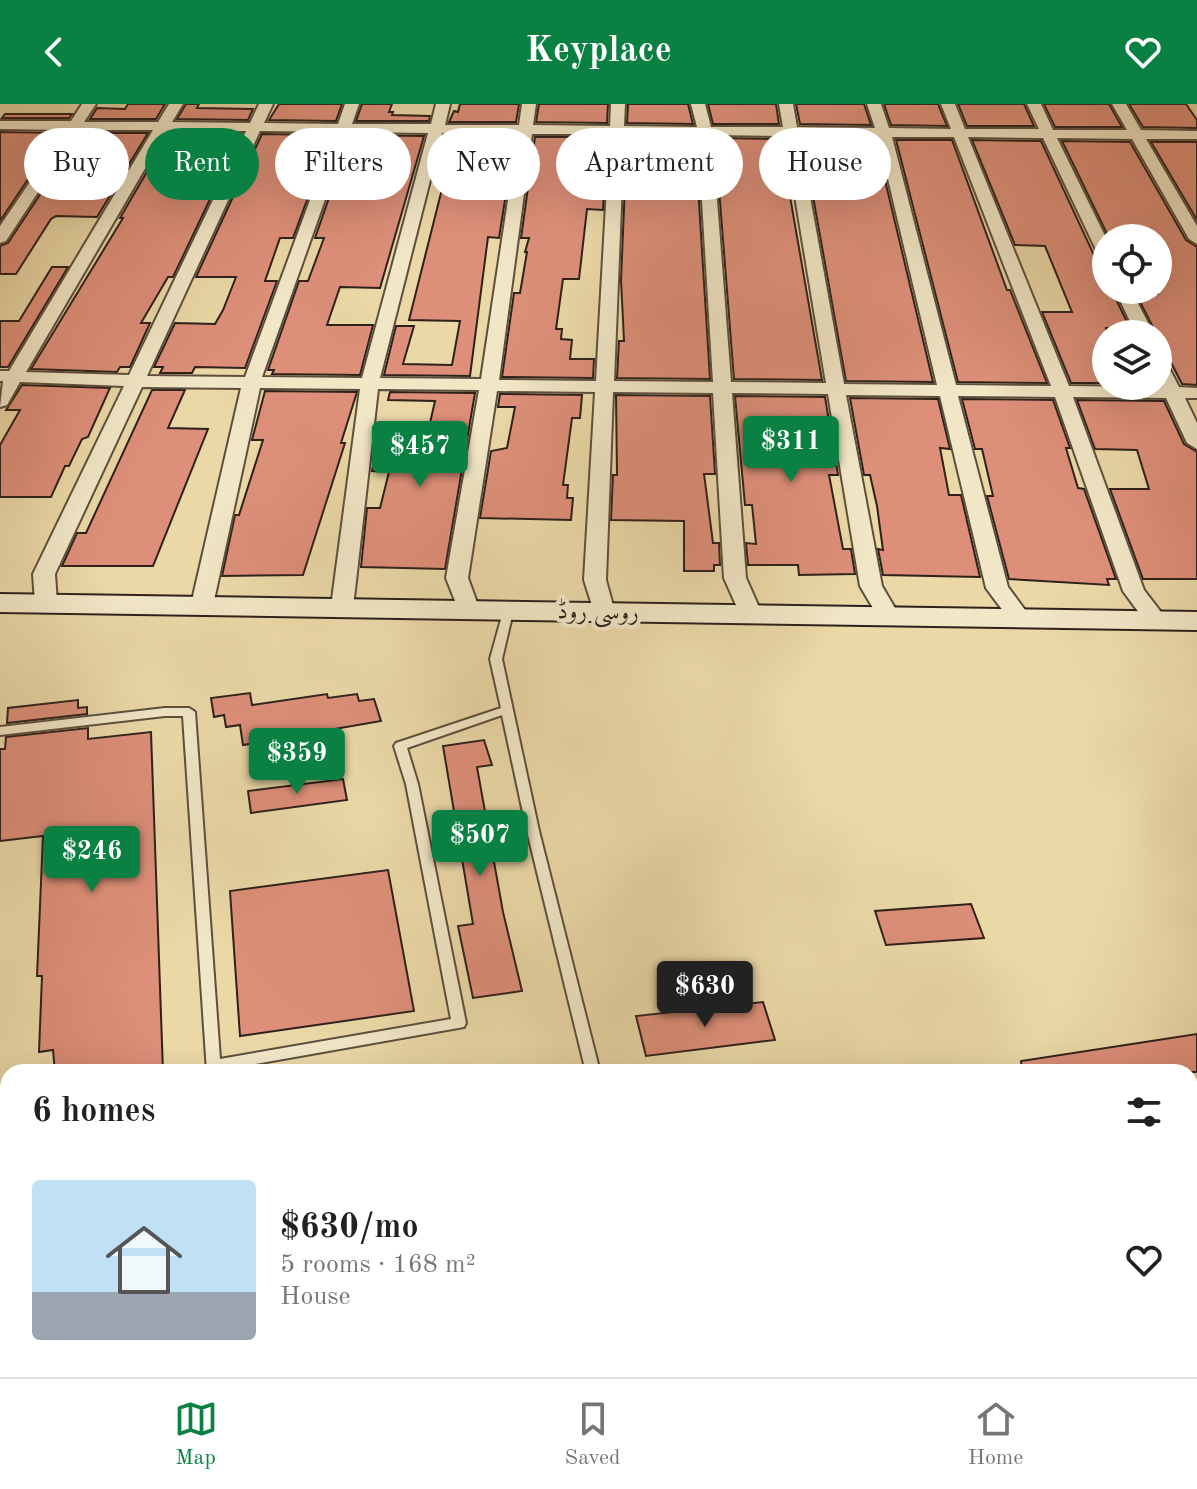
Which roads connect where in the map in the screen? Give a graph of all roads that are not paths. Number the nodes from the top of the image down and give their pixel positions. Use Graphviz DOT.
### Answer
graph roads {
  1 [pos="89,104"];
  2 [pos="176,104"];
  3 [pos="266,104"];
  4 [pos="352,104"];
  5 [pos="443,104"];
  6 [pos="529,104"];
  7 [pos="618,104"];
  8 [pos="698,104"];
  9 [pos="786,104"];
  10 [pos="874,104"];
  11 [pos="948,104"];
  12 [pos="1034,104"];
  13 [pos="1119,104"];
  14 [pos="0,125"];
  15 [pos="75,125"];
  16 [pos="163,127"];
  17 [pos="255,127"];
  18 [pos="344,128"];
  19 [pos="437,128"];
  20 [pos="527,128"];
  21 [pos="618,128"];
  22 [pos="704,128"];
  23 [pos="789,128"];
  24 [pos="882,128"];
  25 [pos="891,133"];
  26 [pos="1048,133"];
  27 [pos="959,134"];
  28 [pos="1138,135"];
  29 [pos="1197,135"];
  30 [pos="891,162"];
  31 [pos="427,166"];
  32 [pos="318,200"];
  33 [pos="517,200"];
  34 [pos="614,200"];
  35 [pos="709,200"];
  36 [pos="802,200"];
  37 [pos="1092,225"];
  38 [pos="0,238"];
  39 [pos="1197,239"];
  40 [pos="6,376"];
  41 [pos="134,381"];
  42 [pos="252,381"];
  43 [pos="370,383"];
  44 [pos="489,384"];
  45 [pos="603,386"];
  46 [pos="836,387"];
  47 [pos="721,388"];
  48 [pos="947,390"];
  49 [pos="1062,391"];
  50 [pos="1173,393"];
  51 [pos="1197,393"];
  52 [pos="0,401"];
  53 [pos="1197,443"];
  54 [pos="0,603"];
  55 [pos="46,603"];
  56 [pos="202,605"];
  57 [pos="342,607"];
  58 [pos="469,611"];
  59 [pos="508,612"];
  60 [pos="604,613"];
  61 [pos="751,614"];
  62 [pos="888,615"];
  63 [pos="1020,618"];
  64 [pos="1156,620"];
  65 [pos="1197,621"];
  66 [pos="507,710"];
  67 [pos="0,731"];
  68 [pos="214,1064"];
  69 [pos="241,1064"];
  70 [pos="591,1064"];
  1 -- 15 [label="street"];
  2 -- 16 [label="street"];
  3 -- 17 [label="street"];
  4 -- 18 [label="street"];
  5 -- 19 [label="street"];
  6 -- 20 [label="street"];
  7 -- 21 [label="street"];
  8 -- 22 [label="street"];
  9 -- 23 [label="street"];
  10 -- 24 [label="street"];
  11 -- 27 [label="street"];
  12 -- 26 [label="street"];
  13 -- 28 [label="street"];
  14 -- 15 [label="street"];
  15 -- 16 [label="street"];
  15 -- 38 [label="street"];
  16 -- 17 [label="street"];
  16 -- 40 [label="street"];
  17 -- 18 [label="street"];
  17 -- 41 [label="street"];
  25 -- 27 [label="street"];
  26 -- 27 [label="street"];
  26 -- 28 [label="street"];
  26 -- 37 [label="street"];
  27 -- 49 [label="street"];
  28 -- 29 [label="street"];
  28 -- 39 [label="street"];
  30 -- 48 [label="street"];
  31 -- 43 [label="street"];
  32 -- 42 [label="street"];
  33 -- 44 [label="street"];
  34 -- 45 [label="street"];
  35 -- 47 [label="street"];
  36 -- 46 [label="street"];
  40 -- 41 [label="street"];
  40 -- 52 [label="street"];
  41 -- 42 [label="street"];
  41 -- 55 [label="street"];
  42 -- 43 [label="street"];
  42 -- 56 [label="street"];
  43 -- 44 [label="street"];
  43 -- 57 [label="street"];
  44 -- 45 [label="street"];
  44 -- 58 [label="street"];
  45 -- 47 [label="street"];
  45 -- 60 [label="street"];
  46 -- 47 [label="street"];
  46 -- 48 [label="street"];
  46 -- 62 [label="street"];
  47 -- 61 [label="street"];
  48 -- 49 [label="street"];
  48 -- 63 [label="street"];
  49 -- 50 [label="street"];
  49 -- 64 [label="street"];
  50 -- 51 [label="street"];
  50 -- 53 [label="street"];
  54 -- 55 [label="main road, روسی روڈ"];
  55 -- 56 [label="main road, روسی روڈ"];
  56 -- 57 [label="main road, روسی روڈ"];
  57 -- 58 [label="main road, روسی روڈ"];
  58 -- 59 [label="main road, روسی روڈ"];
  59 -- 60 [label="main road, روسی روڈ"];
  59 -- 66 [label="lane"];
  60 -- 61 [label="main road, روسی روڈ"];
  61 -- 62 [label="main road, روسی روڈ"];
  62 -- 63 [label="main road, روسی روڈ"];
  63 -- 64 [label="main road, روسی روڈ"];
  64 -- 65 [label="main road, روسی روڈ"];
  66 -- 69 [label="lane"];
  66 -- 70 [label="lane"];
  67 -- 68 [label="lane"];
}
